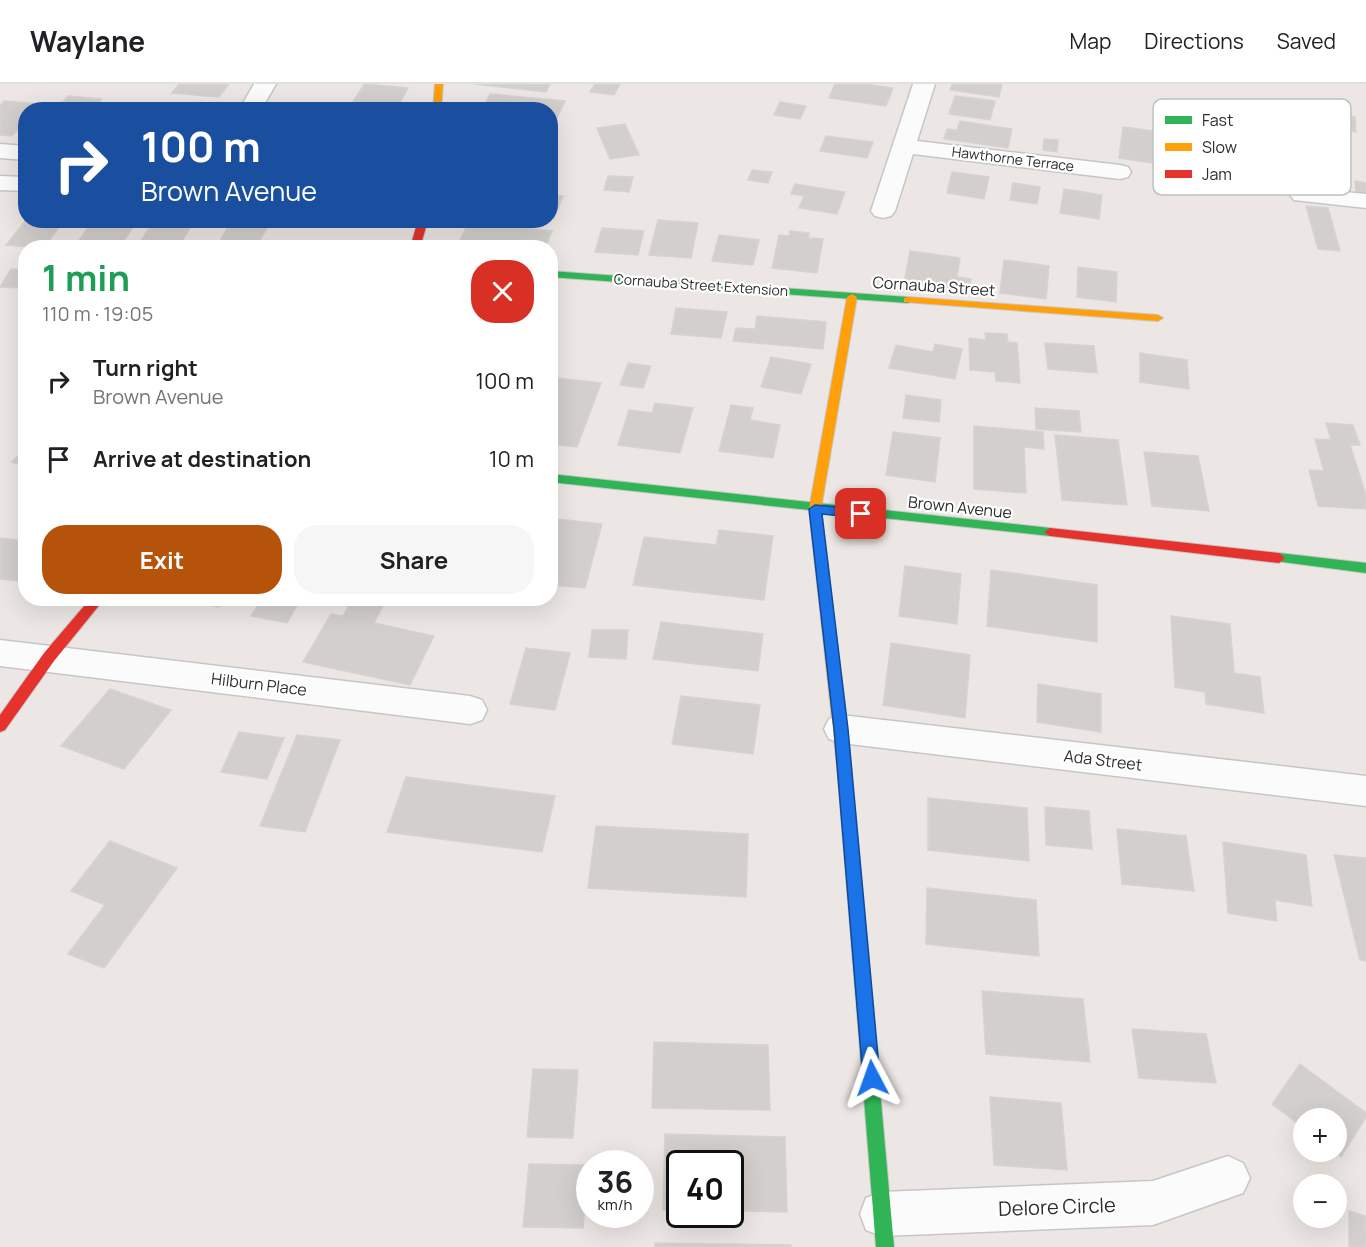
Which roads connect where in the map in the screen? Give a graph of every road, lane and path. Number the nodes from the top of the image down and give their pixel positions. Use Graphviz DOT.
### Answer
graph roads {
  1 [pos="265,84"];
  2 [pos="439,84"];
  3 [pos="924,84"];
  4 [pos="254,102"];
  5 [pos="438,102"];
  6 [pos="906,146"];
  7 [pos="0,151"];
  8 [pos="18,152"];
  9 [pos="1120,172"];
  10 [pos="0,183"];
  11 [pos="18,184"];
  12 [pos="1302,195"];
  13 [pos="1366,201"];
  14 [pos="883,211"];
  15 [pos="558,275"];
  16 [pos="852,297"];
  17 [pos="1158,318"];
  18 [pos="558,479"];
  19 [pos="815,509"];
  20 [pos="1366,568"];
  21 [pos="92,606"];
  22 [pos="0,653"];
  23 [pos="49,657"];
  24 [pos="470,710"];
  25 [pos="0,726"];
  26 [pos="841,729"];
  27 [pos="1366,791"];
  28 [pos="1228,1178"];
  29 [pos="884,1230"];
  1 -- 4 [label="street"];
  2 -- 5 [label="street"];
  3 -- 6 [label="street"];
  6 -- 9 [label="street, Hawthorne Terrace"];
  6 -- 14 [label="street"];
  7 -- 8 [label="street"];
  10 -- 11 [label="street"];
  12 -- 13 [label="street"];
  15 -- 16 [label="street, Cornauba Street Extension"];
  16 -- 17 [label="street, Cornauba Street"];
  16 -- 19 [label="street, Cornauba Street"];
  18 -- 19 [label="street, Brown Avenue"];
  19 -- 20 [label="street, Brown Avenue"];
  19 -- 26 [label="street, Cornauba Street"];
  21 -- 23 [label="street"];
  22 -- 23 [label="street, Hilburn Place"];
  23 -- 24 [label="street, Hilburn Place"];
  23 -- 25 [label="street"];
  26 -- 27 [label="street, Ada Street"];
  26 -- 29 [label="street, Cornauba Street"];
  28 -- 29 [label="street, Delore Circle"];
}
